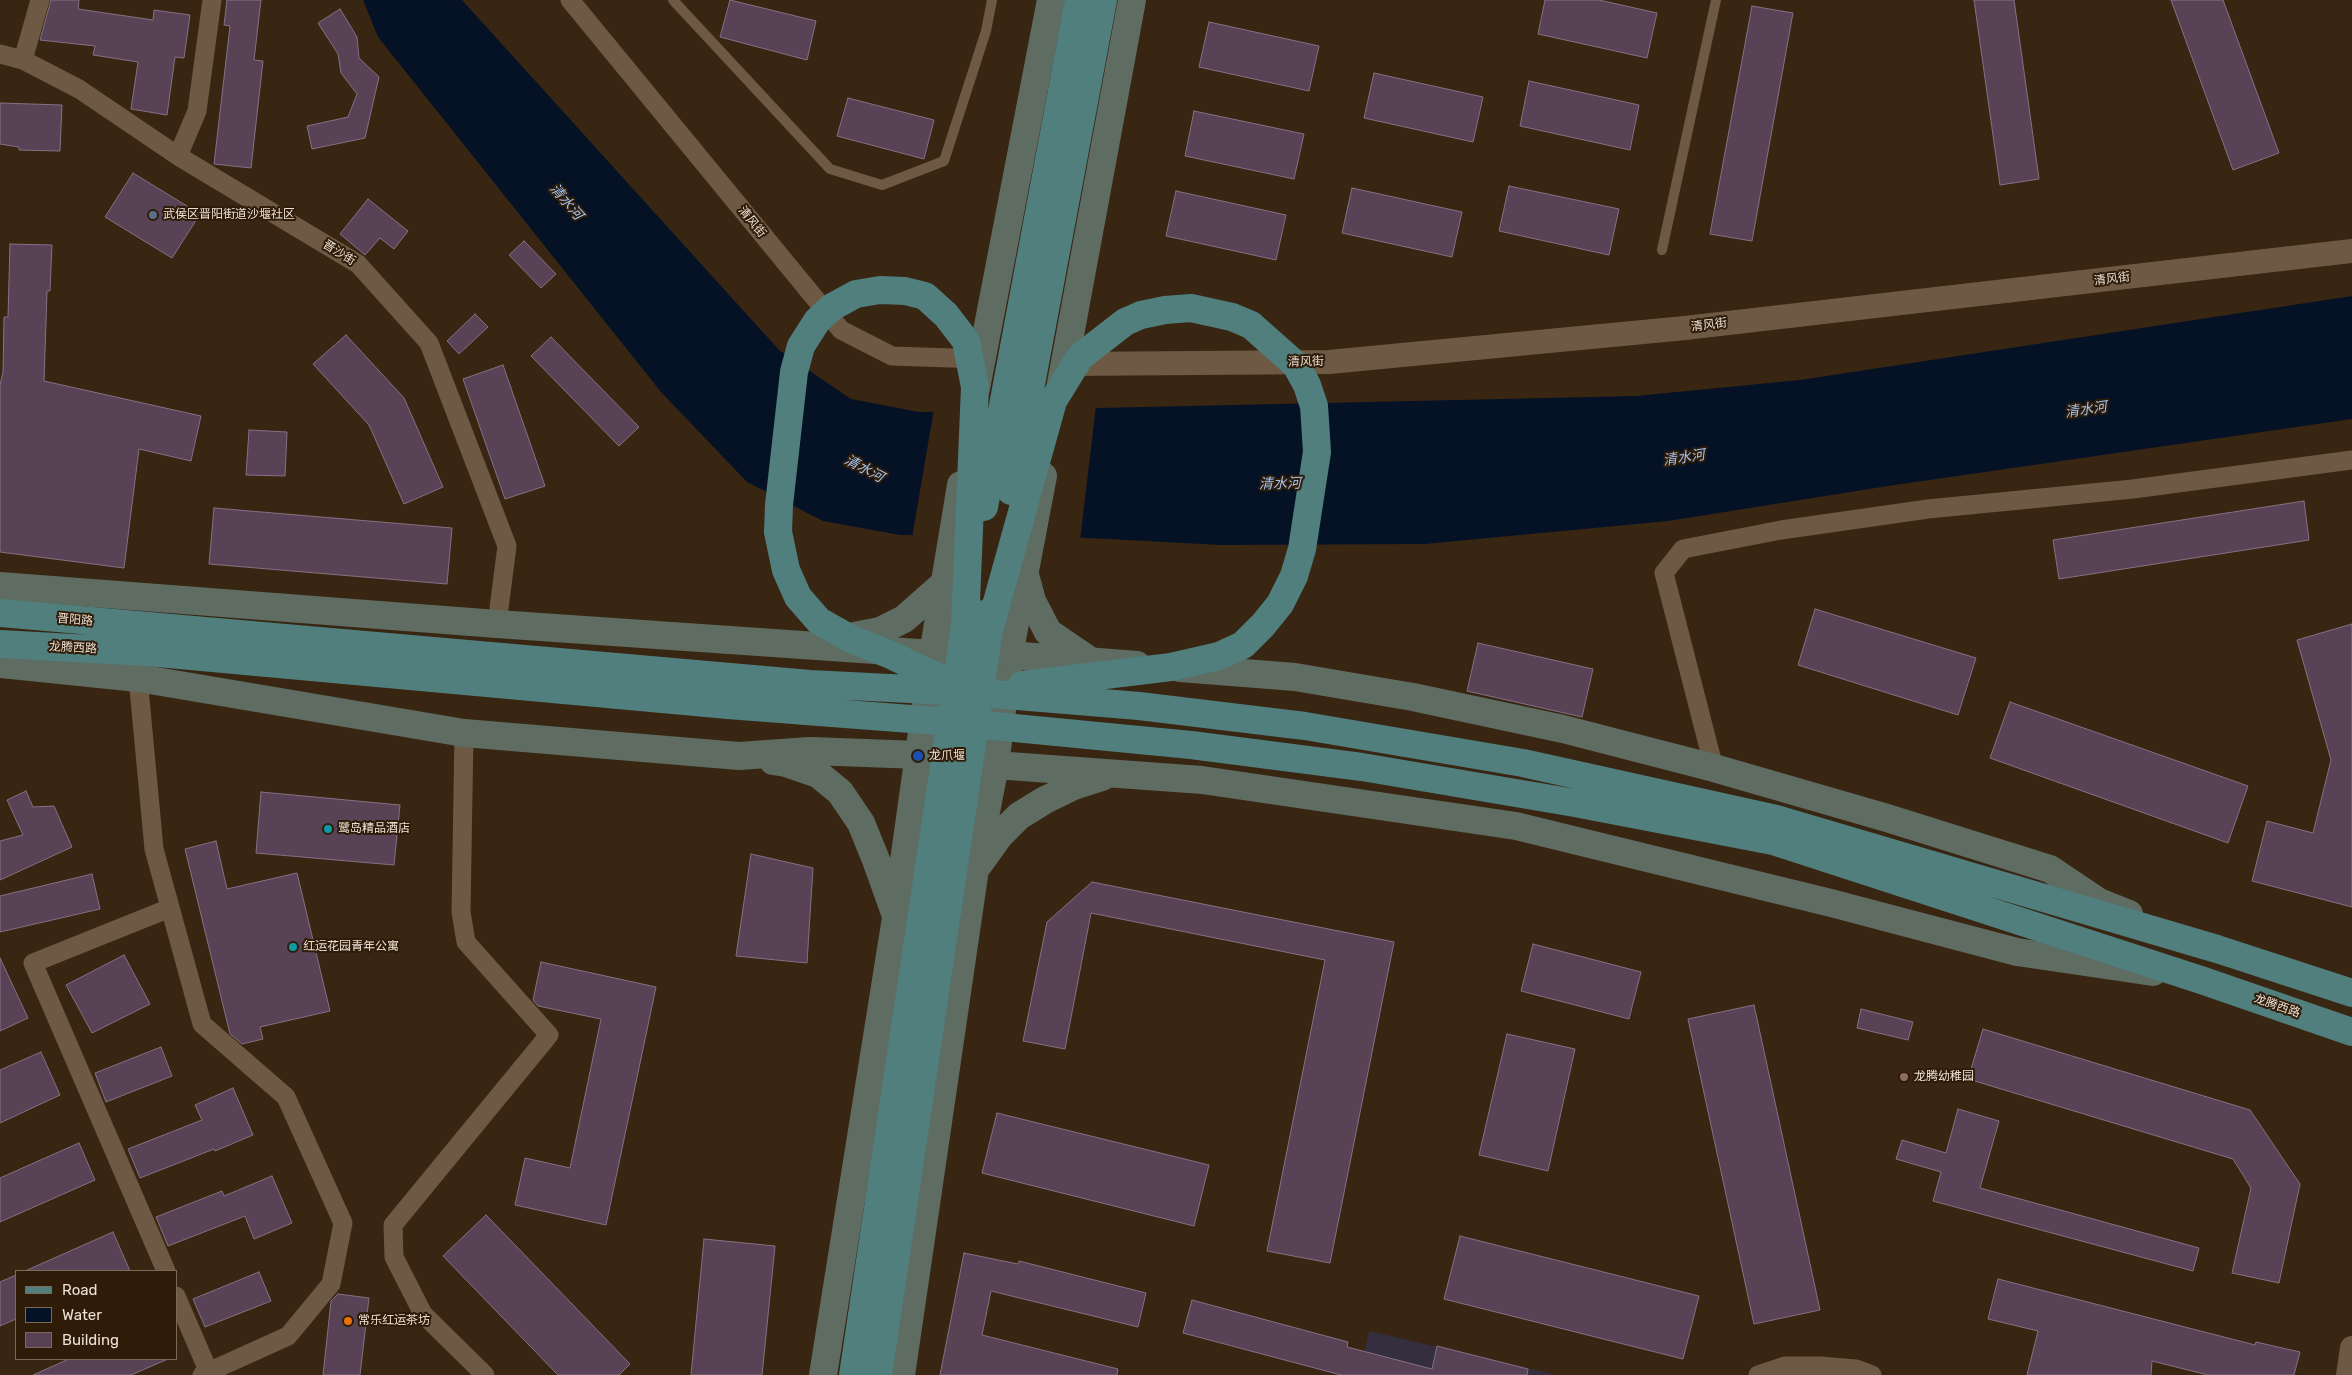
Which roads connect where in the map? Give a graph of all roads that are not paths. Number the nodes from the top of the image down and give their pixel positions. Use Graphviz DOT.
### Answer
graph roads {
  1 [pos="40,0"];
  2 [pos="212,0"];
  3 [pos="570,0"];
  4 [pos="673,0"];
  5 [pos="992,0"];
  6 [pos="1051,0"];
  7 [pos="1079,0"];
  8 [pos="1103,0"];
  9 [pos="1132,0"];
  10 [pos="1716,0"];
  11 [pos="0,54"];
  12 [pos="23,60"];
  13 [pos="178,156"];
  14 [pos="1662,250"];
  15 [pos="2352,251"];
  16 [pos="981,359"];
  17 [pos="1064,364"];
  18 [pos="2352,460"];
  19 [pos="1026,568"];
  20 [pos="945,583"];
  21 [pos="0,586"];
  22 [pos="0,614"];
  23 [pos="497,624"];
  24 [pos="978,626"];
  25 [pos="148,639"];
  26 [pos="780,642"];
  27 [pos="0,644"];
  28 [pos="933,654"];
  29 [pos="1009,655"];
  30 [pos="1091,661"];
  31 [pos="0,664"];
  32 [pos="138,678"];
  33 [pos="970,692"];
  34 [pos="464,733"];
  35 [pos="920,755"];
  36 [pos="739,756"];
  37 [pos="995,765"];
  38 [pos="1714,768"];
  39 [pos="1114,773"];
  40 [pos="1774,830"];
  41 [pos="975,869"];
  42 [pos="170,908"];
  43 [pos="896,918"];
  44 [pos="2217,949"];
  45 [pos="2201,980"];
  46 [pos="2352,993"];
  47 [pos="2352,1032"];
  48 [pos="166,1270"];
  49 [pos="178,1301"];
  50 [pos="2352,1348"];
  51 [pos="207,1374"];
  52 [pos="485,1375"];
  53 [pos="823,1375"];
  54 [pos="853,1375"];
  55 [pos="878,1375"];
  56 [pos="901,1375"];
  57 [pos="1758,1375"];
  58 [pos="1872,1375"];
  59 [pos="2348,1375"];
  1 -- 12 [label="street"];
  2 -- 13 [label="street"];
  3 -- 16 [label="street, 清风街"];
  4 -- 5 [label="lane"];
  6 -- 16 [label="main road"];
  7 -- 24 [label="main road"];
  8 -- 24 [label="main road"];
  9 -- 17 [label="main road"];
  10 -- 14 [label="lane"];
  11 -- 12 [label="street, 晋沙街"];
  12 -- 13 [label="street, 晋沙街"];
  13 -- 23 [label="street, 晋沙街"];
  15 -- 17 [label="street, 清风街"];
  16 -- 20 [label="main road"];
  17 -- 19 [label="main road"];
  18 -- 38 [label="street"];
  19 -- 29 [label="main road"];
  19 -- 30 [label="main road"];
  20 -- 26 [label="main road"];
  20 -- 28 [label="main road"];
  21 -- 23 [label="main road"];
  22 -- 25 [label="main road, 晋阳路"];
  23 -- 26 [label="main road"];
  24 -- 33 [label="main road"];
  24 -- 33 [label="main road"];
  24 -- 54 [label="main road"];
  24 -- 55 [label="main road"];
  25 -- 27 [label="main road, 龙腾西路"];
  25 -- 33 [label="main road"];
  25 -- 40 [label="main road"];
  26 -- 28 [label="main road"];
  28 -- 29 [label="main road"];
  28 -- 35 [label="main road"];
  29 -- 30 [label="main road"];
  29 -- 37 [label="main road"];
  30 -- 38 [label="main road"];
  31 -- 32 [label="main road"];
  32 -- 34 [label="main road"];
  32 -- 42 [label="street"];
  33 -- 40 [label="main road"];
  34 -- 36 [label="main road"];
  34 -- 52 [label="street"];
  35 -- 36 [label="main road"];
  35 -- 37 [label="main road"];
  35 -- 43 [label="main road"];
  36 -- 43 [label="main road"];
  37 -- 39 [label="main road"];
  37 -- 41 [label="main road"];
  38 -- 44 [label="main road"];
  39 -- 41 [label="main road"];
  39 -- 45 [label="main road"];
  40 -- 44 [label="main road"];
  40 -- 45 [label="main road, 龙腾西路"];
  41 -- 56 [label="main road"];
  42 -- 48 [label="street"];
  42 -- 51 [label="street"];
  43 -- 53 [label="main road"];
  44 -- 46 [label="main road"];
  45 -- 47 [label="main road, 龙腾西路"];
  49 -- 51 [label="street"];
  50 -- 59 [label="street"];
  57 -- 58 [label="street"];
}
